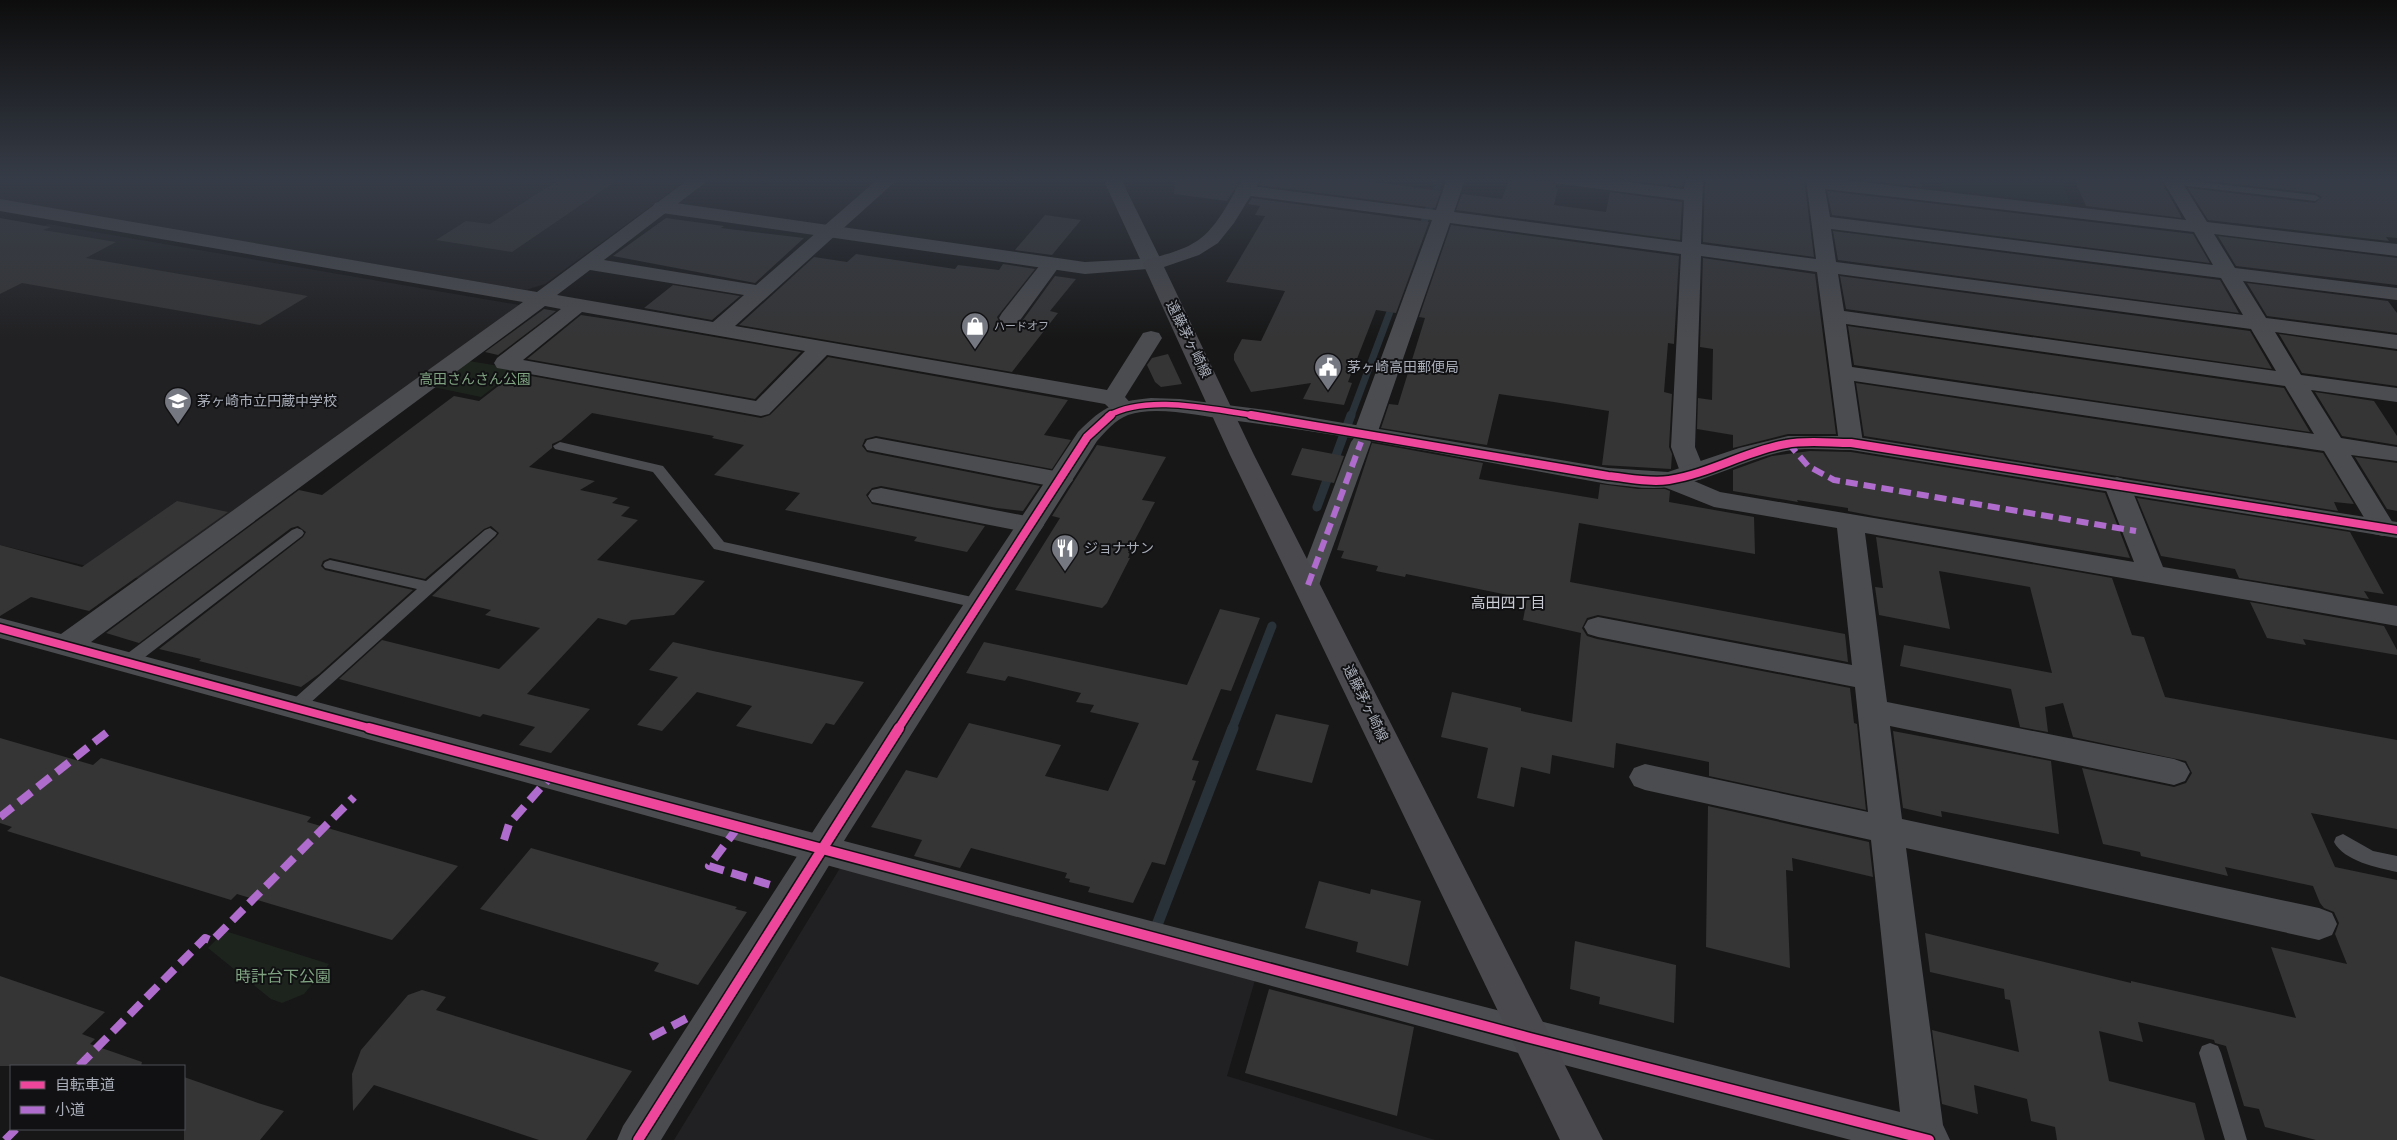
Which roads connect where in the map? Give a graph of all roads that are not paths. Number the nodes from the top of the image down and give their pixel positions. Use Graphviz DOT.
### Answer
graph roads {
  1 [pos="157,232"];
  2 [pos="628,232"];
  3 [pos="828,232"];
  4 [pos="837,232"];
  5 [pos="1138,232"];
  6 [pos="1217,232"];
  7 [pos="1428,232"];
  8 [pos="1568,232"];
  9 [pos="1692,232"];
  10 [pos="1822,232"];
  11 [pos="1902,232"];
  12 [pos="2203,232"];
  13 [pos="2245,232"];
  14 [pos="1691,248"];
  15 [pos="2397,250"];
  16 [pos="586,263"];
  17 [pos="1051,264"];
  18 [pos="1153,264"];
  19 [pos="1827,267"];
  20 [pos="2228,273"];
  21 [pos="752,290"];
  22 [pos="2397,294"];
  23 [pos="541,299"];
  24 [pos="576,307"];
  25 [pos="1833,316"];
  26 [pos="1010,318"];
  27 [pos="2259,324"];
  28 [pos="716,330"];
  29 [pos="1151,338"];
  30 [pos="2397,342"];
  31 [pos="821,348"];
  32 [pos="1841,372"];
  33 [pos="2293,380"];
  34 [pos="2397,395"];
  35 [pos="1118,403"];
  36 [pos="1222,410"];
  37 [pos="1362,436"];
  38 [pos="1851,443"];
  39 [pos="876,445"];
  40 [pos="2332,445"];
  41 [pos="560,446"];
  42 [pos="2397,454"];
  43 [pos="1681,477"];
  44 [pos="1060,480"];
  45 [pos="2117,485"];
  46 [pos="881,496"];
  47 [pos="1850,523"];
  48 [pos="1031,525"];
  49 [pos="2390,529"];
  50 [pos="297,533"];
  51 [pos="490,533"];
  52 [pos="2397,552"];
  53 [pos="330,565"];
  54 [pos="2152,573"];
  55 [pos="1308,585"];
  56 [pos="429,588"];
  57 [pos="981,604"];
  58 [pos="2397,616"];
  59 [pos="1598,627"];
  60 [pos="0,628"];
  61 [pos="64,646"];
  62 [pos="126,663"];
  63 [pos="1871,695"];
  64 [pos="293,709"];
  65 [pos="2174,772"];
  66 [pos="1645,777"];
  67 [pos="1887,830"];
  68 [pos="2343,842"];
  69 [pos="820,849"];
  70 [pos="2397,864"];
  71 [pos="2319,924"];
  72 [pos="1530,1038"];
  73 [pos="2210,1053"];
  74 [pos="638,1140"];
  75 [pos="1582,1140"];
  76 [pos="1926,1140"];
  77 [pos="2236,1140"];
  1 -- 23 [label="street"];
  2 -- 16 [label="street"];
  3 -- 28 [label="street"];
  4 -- 17 [label="street"];
  5 -- 18 [label="street"];
  6 -- 18 [label="main road"];
  7 -- 37 [label="street"];
  8 -- 14 [label="street"];
  9 -- 14 [label="street"];
  10 -- 19 [label="street"];
  11 -- 20 [label="street"];
  12 -- 20 [label="street"];
  13 -- 15 [label="street"];
  14 -- 19 [label="street"];
  14 -- 43 [label="street"];
  16 -- 21 [label="street"];
  16 -- 23 [label="street"];
  17 -- 18 [label="street"];
  17 -- 26 [label="street"];
  18 -- 36 [label="main road, 遠藤茅ヶ崎線"];
  19 -- 25 [label="street"];
  19 -- 27 [label="street"];
  20 -- 22 [label="street"];
  20 -- 27 [label="street"];
  23 -- 24 [label="street"];
  23 -- 61 [label="street"];
  24 -- 28 [label="street"];
  24 -- 31 [label="street"];
  25 -- 32 [label="street"];
  25 -- 33 [label="street"];
  27 -- 30 [label="street"];
  27 -- 33 [label="street"];
  28 -- 31 [label="street"];
  29 -- 35 [label="street"];
  31 -- 35 [label="street"];
  32 -- 38 [label="street"];
  32 -- 40 [label="street"];
  33 -- 34 [label="street"];
  33 -- 40 [label="street"];
  35 -- 36 [label="street"];
  35 -- 44 [label="street"];
  36 -- 37 [label="street"];
  36 -- 55 [label="main road, 遠藤茅ヶ崎線"];
  37 -- 43 [label="street"];
  37 -- 55 [label="street"];
  38 -- 43 [label="street"];
  38 -- 45 [label="street"];
  39 -- 44 [label="street"];
  40 -- 42 [label="street"];
  40 -- 49 [label="street"];
  41 -- 57 [label="lane"];
  43 -- 47 [label="street"];
  44 -- 48 [label="street"];
  45 -- 49 [label="street"];
  45 -- 54 [label="street"];
  46 -- 48 [label="street"];
  47 -- 54 [label="street"];
  47 -- 63 [label="street"];
  48 -- 57 [label="street"];
  49 -- 52 [label="street"];
  50 -- 62 [label="lane"];
  51 -- 56 [label="lane"];
  53 -- 56 [label="lane"];
  54 -- 58 [label="street"];
  55 -- 72 [label="main road, 遠藤茅ヶ崎線"];
  56 -- 64 [label="lane"];
  57 -- 69 [label="street"];
  59 -- 63 [label="street"];
  60 -- 61 [label="street"];
  61 -- 62 [label="street"];
  62 -- 64 [label="street"];
  63 -- 65 [label="street"];
  63 -- 67 [label="street"];
  64 -- 69 [label="street"];
  66 -- 67 [label="street"];
  67 -- 71 [label="street"];
  67 -- 76 [label="street"];
  68 -- 70 [label="lane"];
  69 -- 72 [label="street"];
  69 -- 74 [label="street"];
  72 -- 75 [label="main road, 遠藤茅ヶ崎線"];
  72 -- 76 [label="street"];
  73 -- 77 [label="lane"];
}
